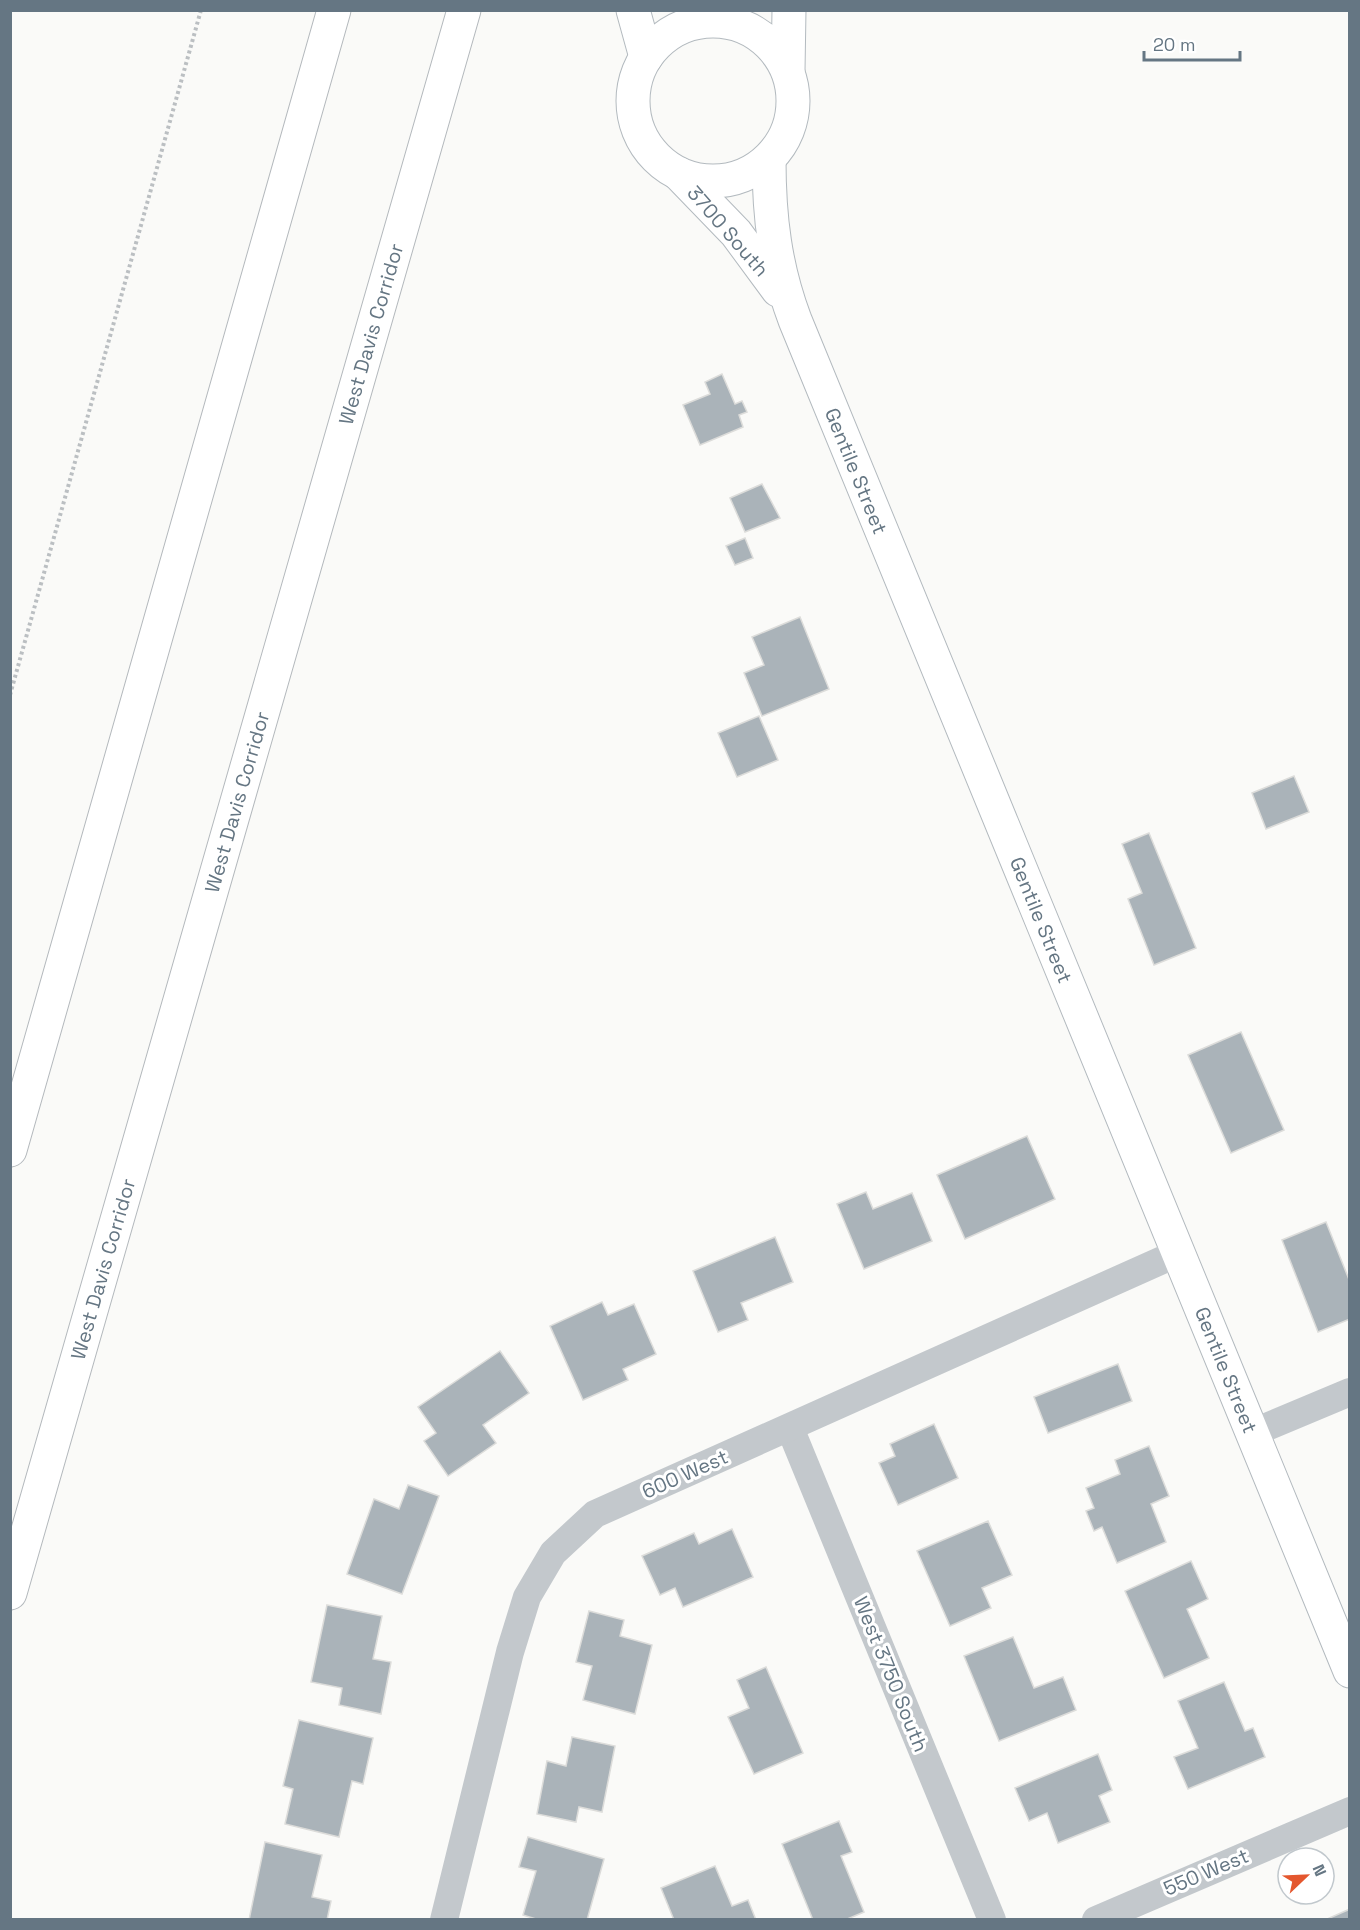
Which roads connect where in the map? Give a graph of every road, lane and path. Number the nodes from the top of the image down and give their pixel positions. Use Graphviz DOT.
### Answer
graph roads {
  1 [pos="201,10"];
  2 [pos="334,10"];
  3 [pos="464,10"];
  4 [pos="633,10"];
  5 [pos="789,10"];
  6 [pos="717,16"];
  7 [pos="646,57"];
  8 [pos="788,71"];
  9 [pos="769,160"];
  10 [pos="678,174"];
  11 [pos="795,320"];
  12 [pos="10,695"];
  13 [pos="10,1150"];
  14 [pos="1178,1253"];
  15 [pos="1350,1392"];
  16 [pos="790,1428"];
  17 [pos="1252,1433"];
  18 [pos="10,1593"];
  19 [pos="1350,1671"];
  20 [pos="1350,1811"];
  21 [pos="444,1920"];
  22 [pos="992,1920"];
  23 [pos="1096,1920"];
  1 -- 12 [label="path"];
  2 -- 13 [label="main road"];
  3 -- 18 [label="main road, West Davis Corridor"];
  4 -- 7 [label="main road"];
  5 -- 8 [label="main road"];
  6 -- 7 [label="main road"];
  6 -- 8 [label="main road"];
  7 -- 10 [label="main road"];
  8 -- 9 [label="main road"];
  9 -- 10 [label="main road"];
  9 -- 11 [label="main road, Gentile Street"];
  10 -- 11 [label="main road, 3700 South"];
  11 -- 14 [label="main road, Gentile Street"];
  14 -- 16 [label="street, 600 West"];
  14 -- 17 [label="main road, Gentile Street"];
  15 -- 17 [label="street"];
  16 -- 21 [label="street, 600 West"];
  16 -- 22 [label="street, West 3750 South"];
  17 -- 19 [label="main road, Gentile Street"];
  20 -- 23 [label="street, 550 West"];
}
